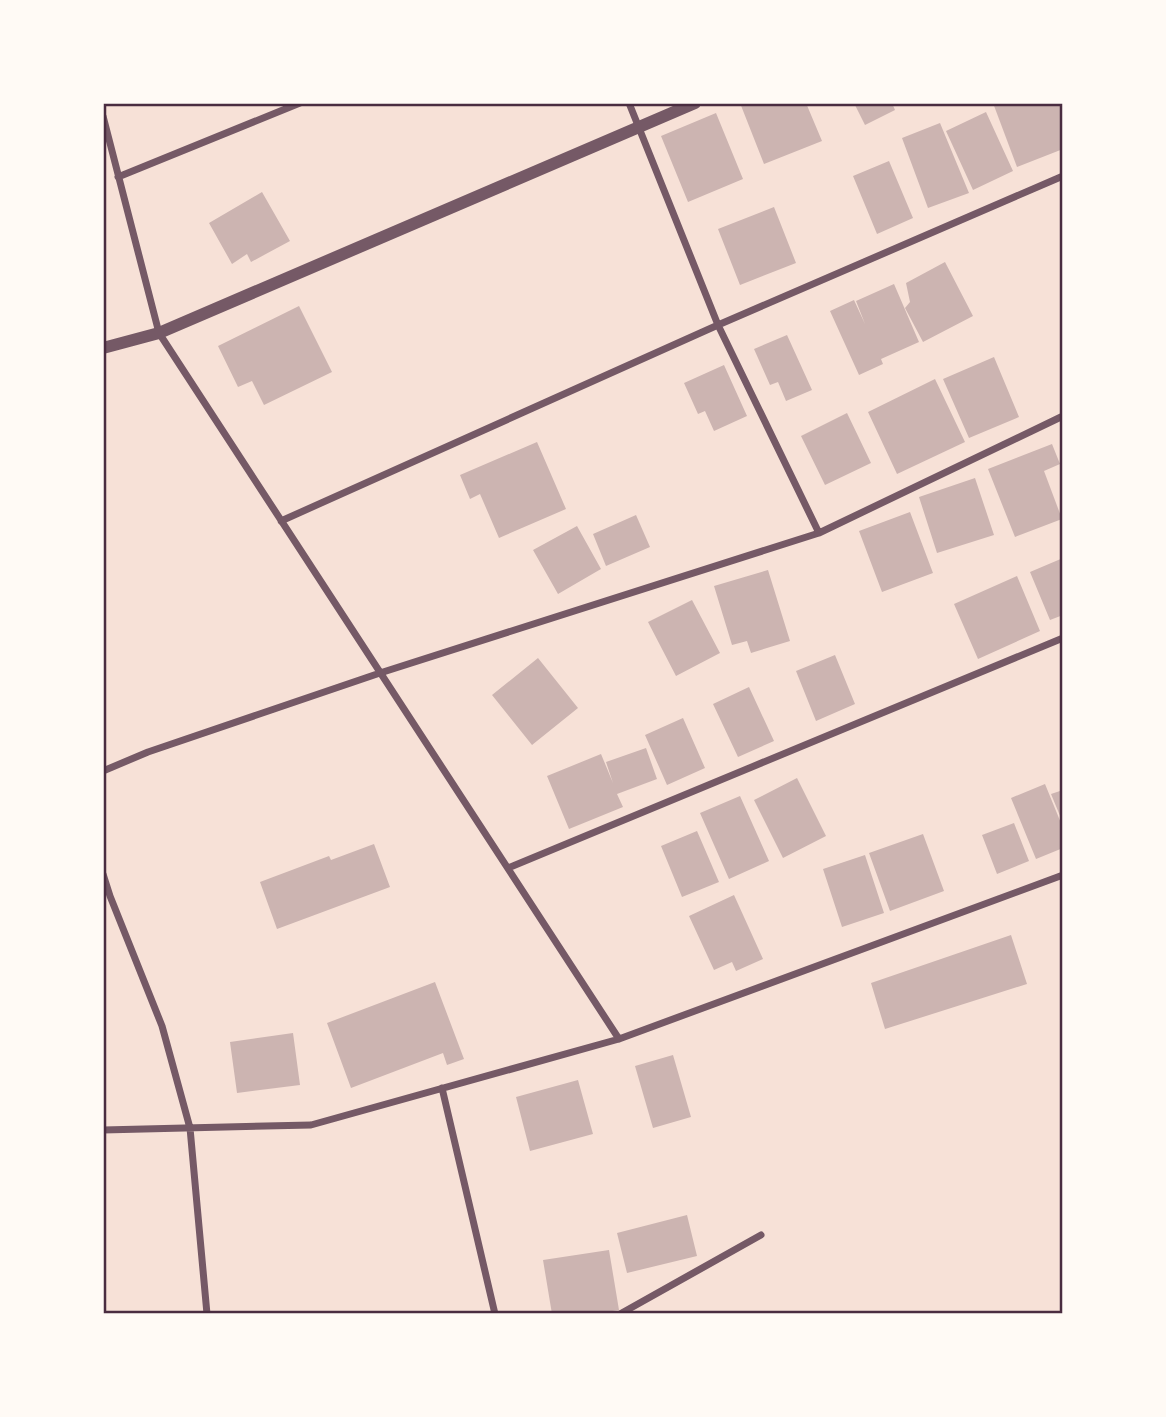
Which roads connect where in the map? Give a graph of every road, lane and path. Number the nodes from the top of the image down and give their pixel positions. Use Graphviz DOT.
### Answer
graph roads {
  1 [pos="300,103"];
  2 [pos="629,103"];
  3 [pos="695,103"];
  4 [pos="103,116"];
  5 [pos="640,127"];
  6 [pos="1063,176"];
  7 [pos="117,177"];
  8 [pos="718,325"];
  9 [pos="159,333"];
  10 [pos="103,348"];
  11 [pos="1063,416"];
  12 [pos="281,521"];
  13 [pos="819,533"];
  14 [pos="1063,638"];
  15 [pos="380,673"];
  16 [pos="103,771"];
  17 [pos="508,868"];
  18 [pos="103,874"];
  19 [pos="1063,875"];
  20 [pos="619,1039"];
  21 [pos="442,1088"];
  22 [pos="190,1128"];
  23 [pos="103,1130"];
  24 [pos="761,1235"];
  25 [pos="207,1314"];
  26 [pos="495,1314"];
  27 [pos="620,1314"];
  1 -- 7 [label="street"];
  2 -- 5 [label="street"];
  3 -- 5 [label="street"];
  4 -- 7 [label="street"];
  5 -- 8 [label="street"];
  5 -- 9 [label="street"];
  6 -- 8 [label="street"];
  7 -- 9 [label="street"];
  8 -- 12 [label="street"];
  8 -- 13 [label="street"];
  9 -- 10 [label="street"];
  9 -- 12 [label="street"];
  11 -- 13 [label="street"];
  12 -- 15 [label="street"];
  13 -- 15 [label="street"];
  14 -- 17 [label="street"];
  15 -- 16 [label="street"];
  15 -- 17 [label="street"];
  17 -- 20 [label="street"];
  18 -- 22 [label="street"];
  19 -- 20 [label="street"];
  20 -- 21 [label="street"];
  21 -- 22 [label="street"];
  21 -- 26 [label="street"];
  22 -- 23 [label="street"];
  22 -- 25 [label="street"];
  24 -- 27 [label="street"];
}
